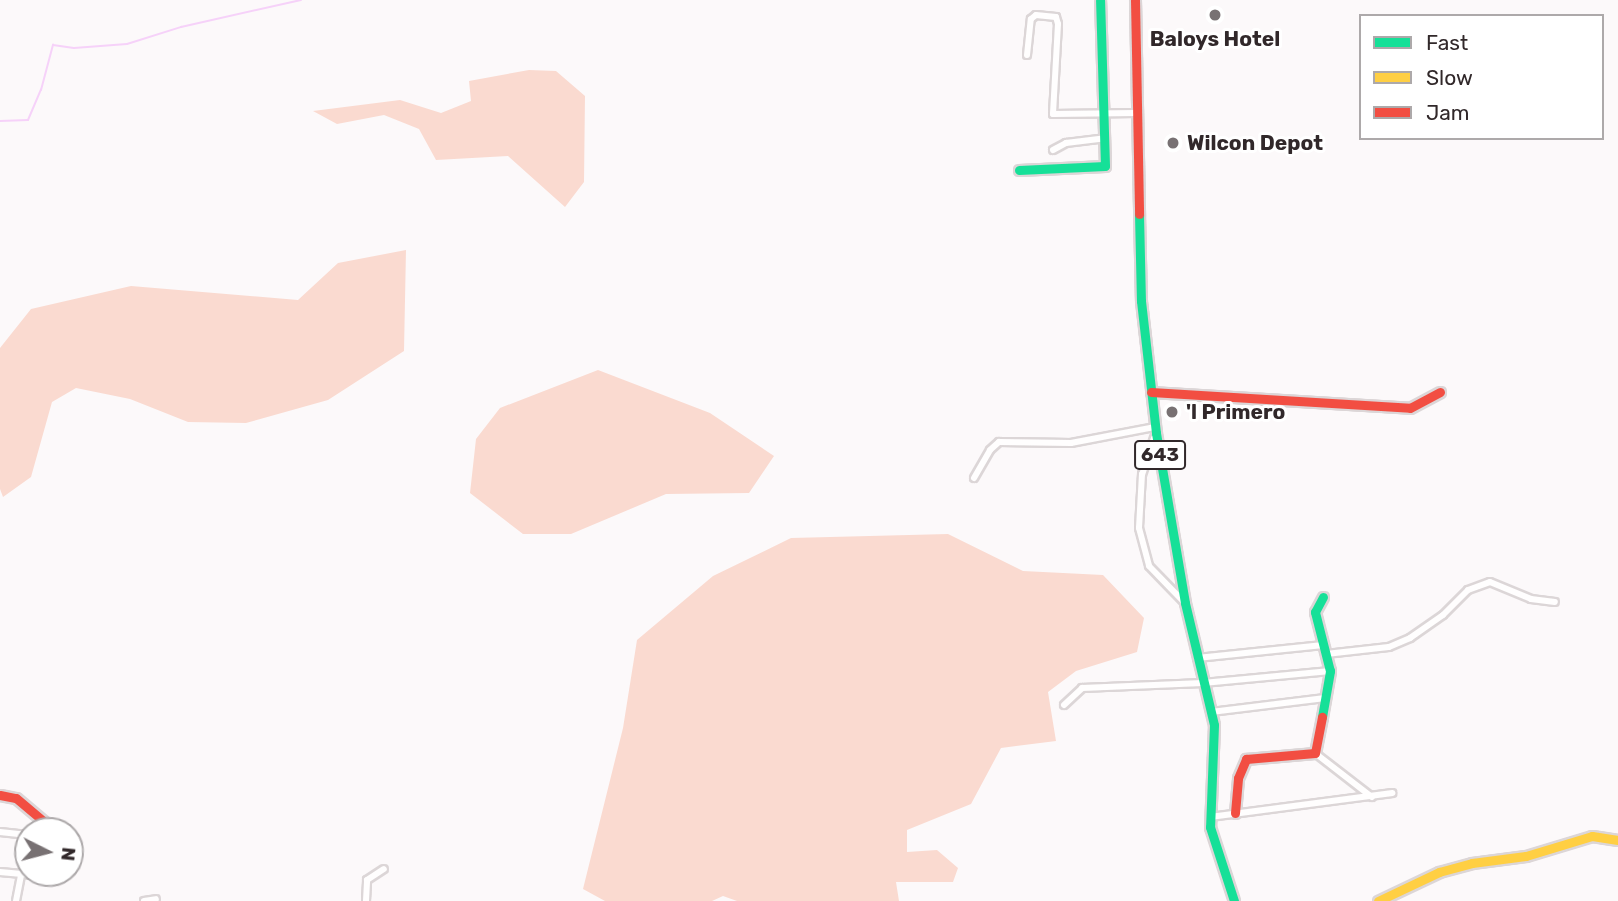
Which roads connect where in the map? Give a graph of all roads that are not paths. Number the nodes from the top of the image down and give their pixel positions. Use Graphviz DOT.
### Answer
graph roads {
  1 [pos="1100,0"];
  2 [pos="1135,0"];
  3 [pos="1027,55"];
  4 [pos="1136,113"];
  5 [pos="1105,114"];
  6 [pos="1105,138"];
  7 [pos="1052,150"];
  8 [pos="1019,170"];
  9 [pos="1151,392"];
  10 [pos="1440,392"];
  11 [pos="1156,430"];
  12 [pos="974,478"];
  13 [pos="1323,597"];
  14 [pos="1555,602"];
  15 [pos="1185,603"];
  16 [pos="1325,649"];
  17 [pos="1197,658"];
  18 [pos="1330,671"];
  19 [pos="1203,683"];
  20 [pos="1325,698"];
  21 [pos="1064,705"];
  22 [pos="1211,712"];
  23 [pos="1315,752"];
  24 [pos="1392,793"];
  25 [pos="0,795"];
  26 [pos="1372,797"];
  27 [pos="1235,813"];
  28 [pos="38,817"];
  29 [pos="1209,817"];
  30 [pos="1618,840"];
  31 [pos="384,869"];
  32 [pos="156,899"];
  33 [pos="144,901"];
  34 [pos="366,901"];
  35 [pos="1234,901"];
  36 [pos="1378,901"];
  1 -- 5 [label="main road"];
  2 -- 4 [label="main road, 643"];
  3 -- 5 [label="street"];
  4 -- 5 [label="street"];
  4 -- 9 [label="main road, 643"];
  5 -- 6 [label="main road"];
  6 -- 7 [label="street"];
  6 -- 8 [label="main road"];
  9 -- 10 [label="main road"];
  9 -- 11 [label="main road, 643"];
  11 -- 12 [label="street"];
  11 -- 15 [label="main road, 643"];
  11 -- 15 [label="street"];
  13 -- 16 [label="main road"];
  14 -- 16 [label="street"];
  15 -- 17 [label="main road, 643"];
  16 -- 17 [label="street"];
  16 -- 18 [label="main road"];
  17 -- 19 [label="main road, 643"];
  18 -- 19 [label="street"];
  18 -- 20 [label="main road"];
  19 -- 21 [label="street"];
  19 -- 22 [label="main road, 643"];
  20 -- 22 [label="street"];
  20 -- 23 [label="main road"];
  22 -- 29 [label="main road, 643"];
  23 -- 26 [label="street"];
  23 -- 27 [label="main road"];
  24 -- 26 [label="street"];
  25 -- 28 [label="main road"];
  26 -- 27 [label="street"];
  27 -- 29 [label="street"];
  29 -- 35 [label="main road, 643"];
  30 -- 36 [label="main road"];
  31 -- 34 [label="street"];
  32 -- 33 [label="street"];
}
